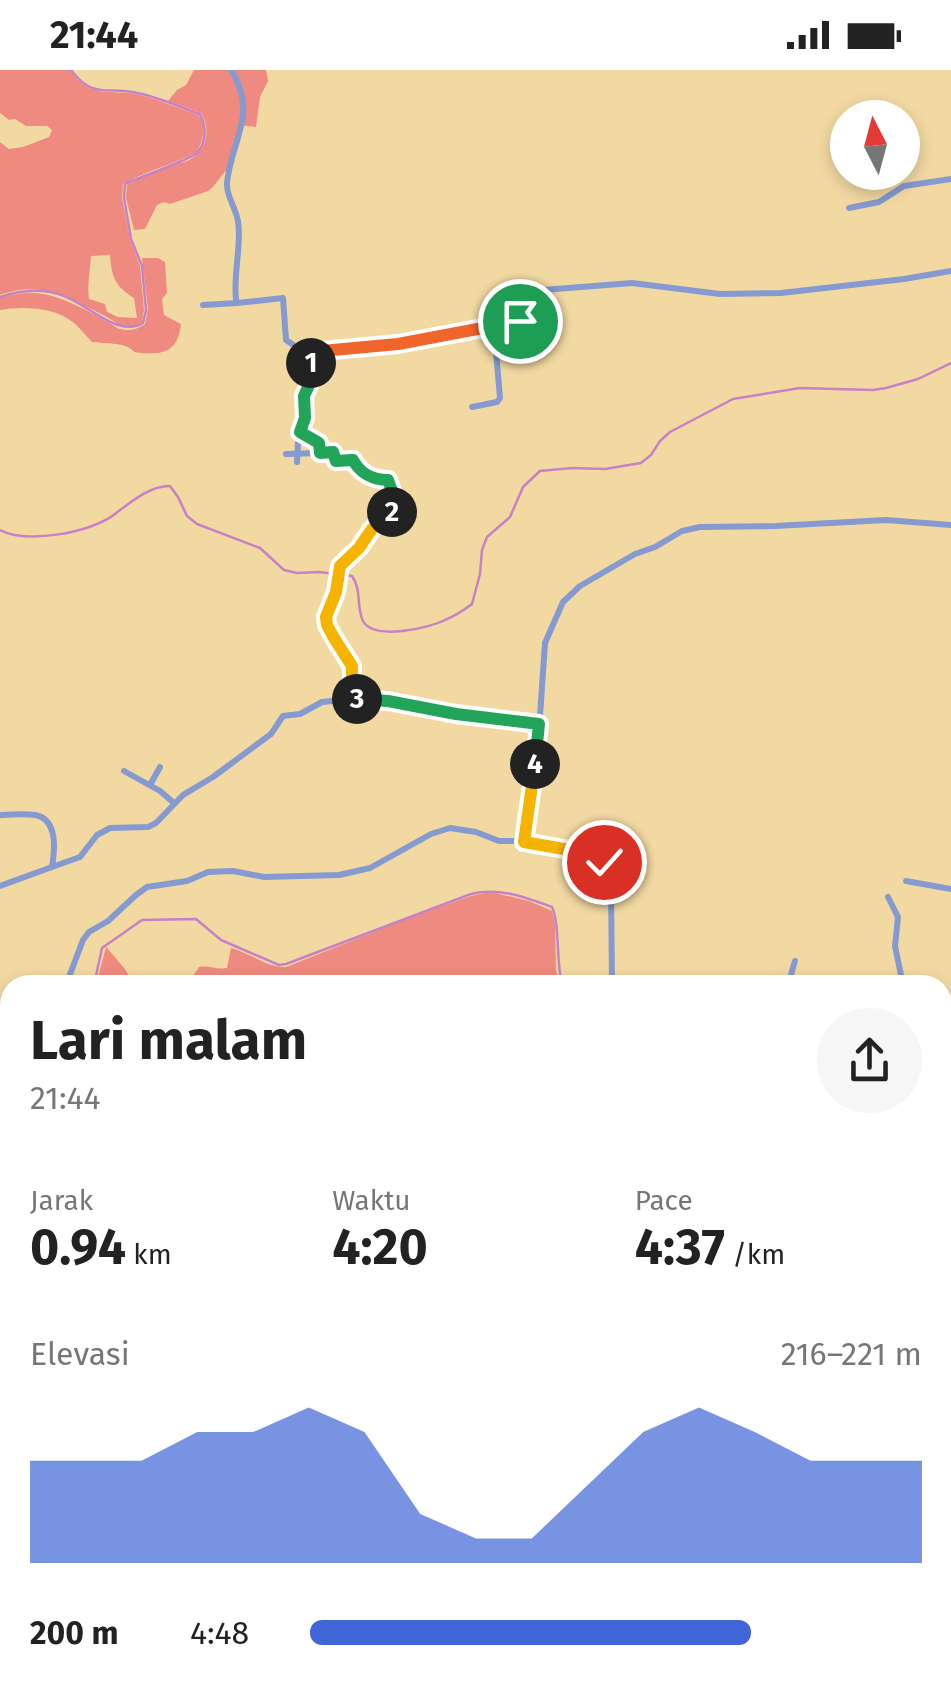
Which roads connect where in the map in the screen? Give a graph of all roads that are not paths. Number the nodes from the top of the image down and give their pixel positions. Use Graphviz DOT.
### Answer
graph roads {
  1 [pos="231,70"];
  2 [pos="951,179"];
  3 [pos="849,208"];
  4 [pos="951,271"];
  5 [pos="237,303"];
  6 [pos="202,304"];
  7 [pos="494,328"];
  8 [pos="311,352"];
  9 [pos="472,407"];
  10 [pos="300,432"];
  11 [pos="320,453"];
  12 [pos="286,454"];
  13 [pos="297,457"];
  14 [pos="951,524"];
  15 [pos="352,699"];
  16 [pos="539,724"];
  17 [pos="160,767"];
  18 [pos="124,770"];
  19 [pos="150,785"];
  20 [pos="174,802"];
  21 [pos="0,814"];
  22 [pos="524,842"];
  23 [pos="52,867"];
  24 [pos="906,881"];
  25 [pos="0,886"];
  26 [pos="951,888"];
  27 [pos="888,897"];
  28 [pos="796,961"];
  29 [pos="70,975"];
  30 [pos="612,975"];
  31 [pos="791,975"];
  32 [pos="901,975"];
  1 -- 5 [label="street"];
  2 -- 3 [label="street"];
  4 -- 7 [label="street"];
  5 -- 6 [label="street"];
  5 -- 8 [label="street"];
  7 -- 8 [label="street"];
  7 -- 9 [label="street"];
  8 -- 10 [label="street"];
  10 -- 11 [label="street"];
  10 -- 13 [label="street"];
  11 -- 13 [label="street"];
  11 -- 15 [label="street"];
  12 -- 13 [label="street"];
  14 -- 16 [label="street"];
  15 -- 16 [label="street"];
  15 -- 20 [label="street"];
  16 -- 22 [label="street"];
  17 -- 19 [label="street"];
  18 -- 19 [label="street"];
  19 -- 20 [label="street"];
  20 -- 23 [label="street"];
  21 -- 23 [label="street"];
  22 -- 29 [label="street"];
  22 -- 30 [label="street"];
  23 -- 25 [label="street"];
  24 -- 26 [label="street"];
  27 -- 32 [label="street"];
  28 -- 31 [label="street"];
}
